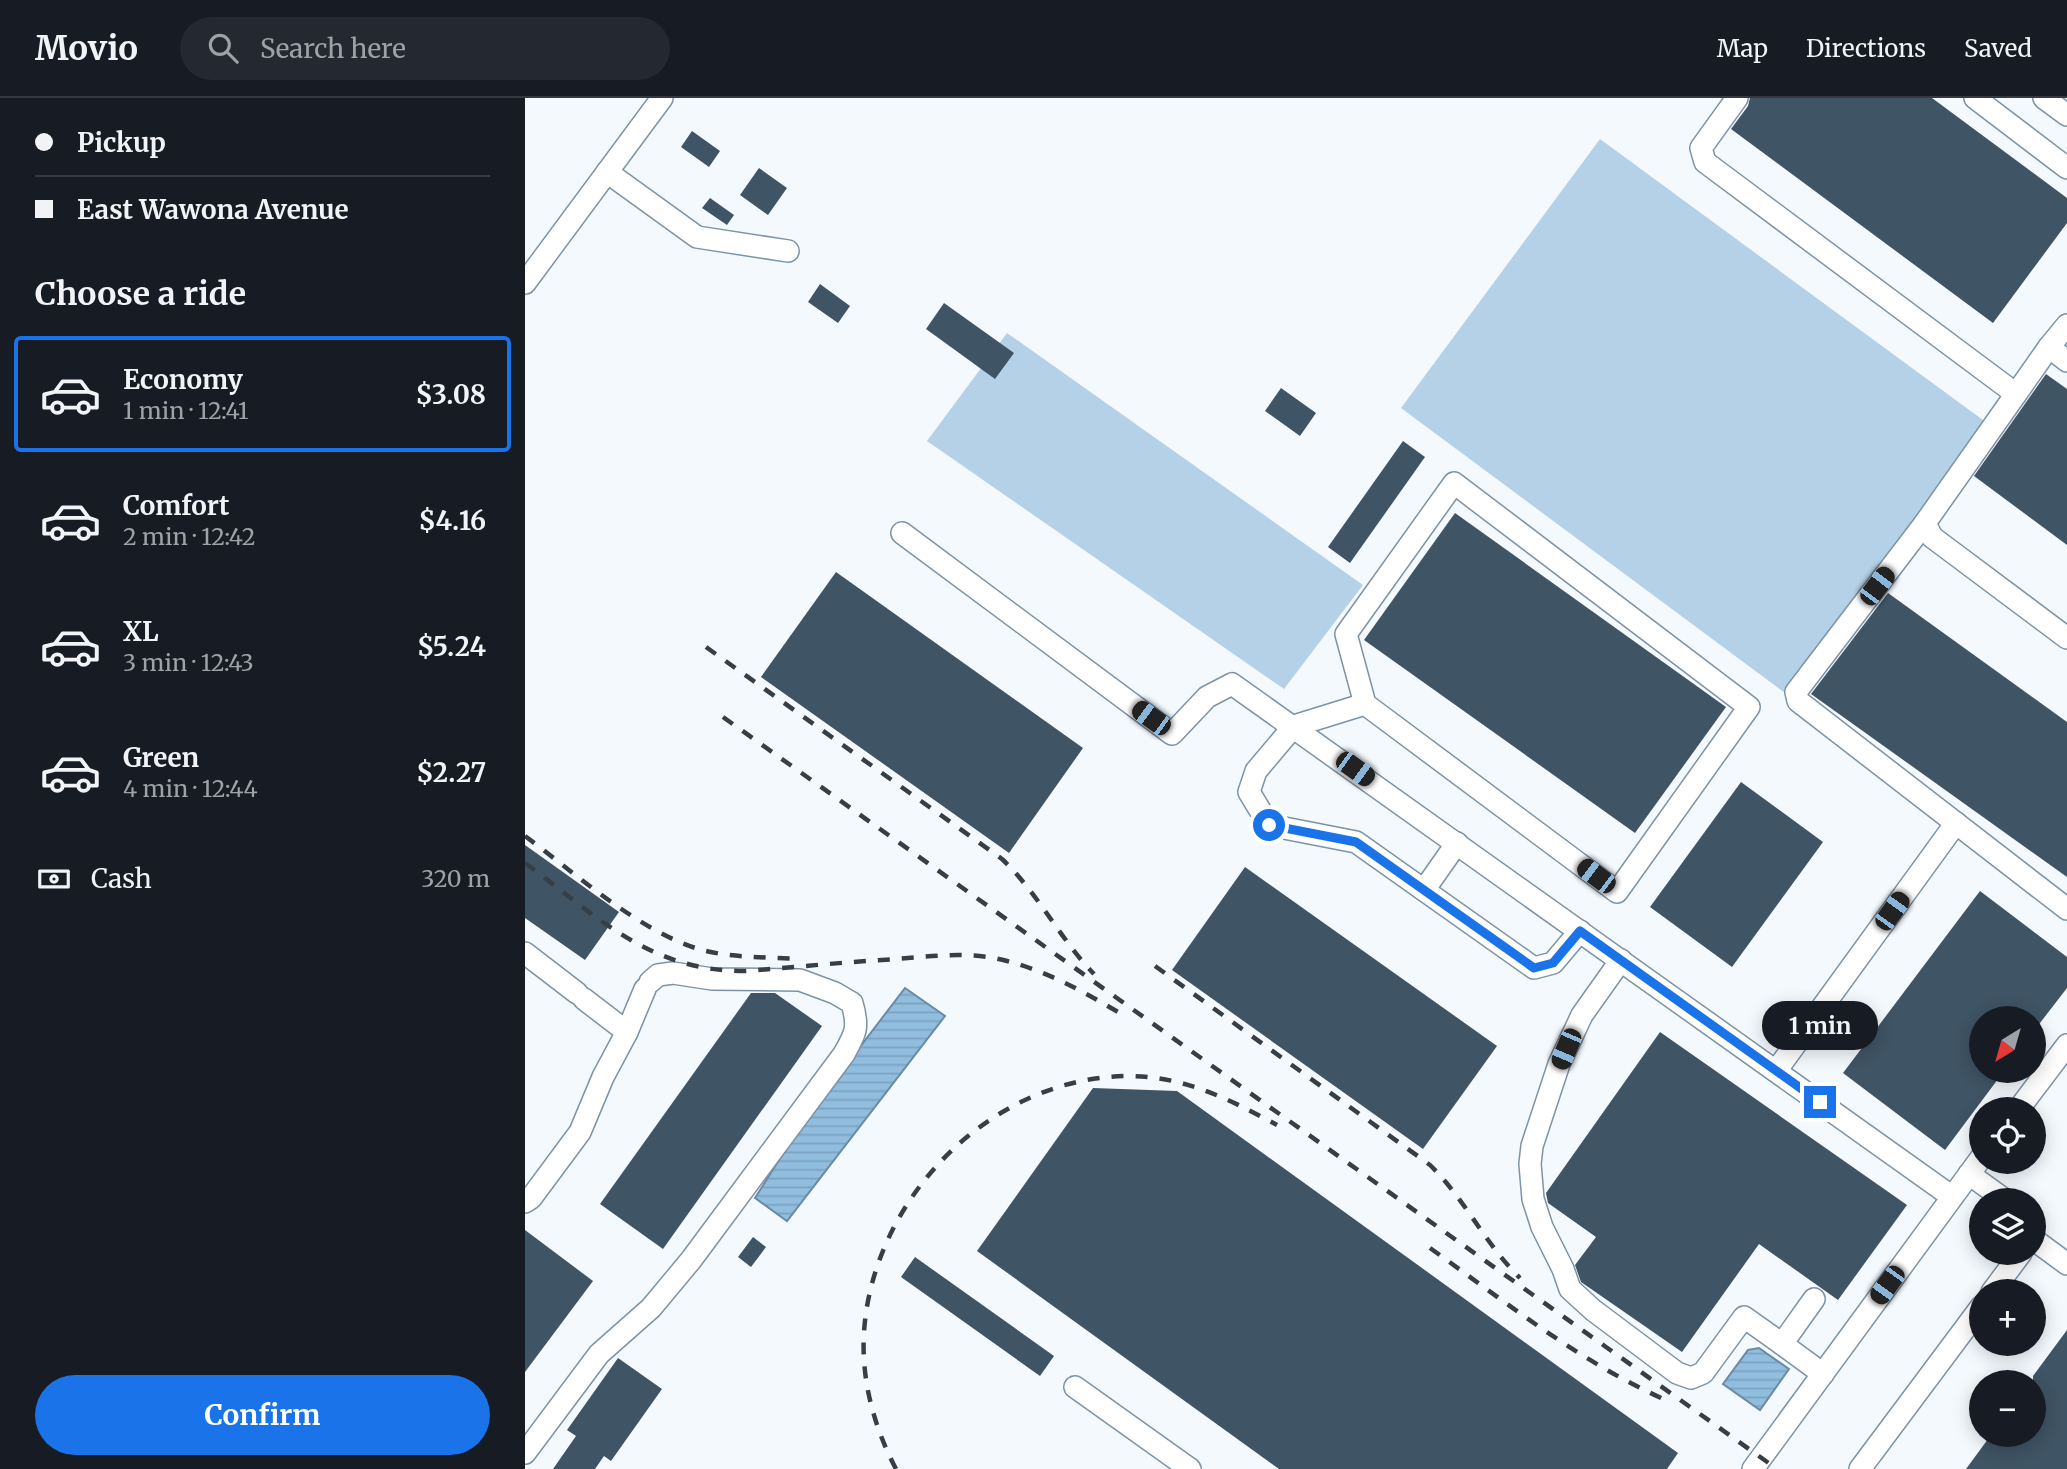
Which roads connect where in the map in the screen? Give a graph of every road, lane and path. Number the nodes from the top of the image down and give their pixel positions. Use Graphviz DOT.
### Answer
graph roads {
  1 [pos="662,98"];
  2 [pos="1737,98"];
  3 [pos="1975,98"];
  4 [pos="2044,98"];
  5 [pos="2067,115"];
  6 [pos="2067,168"];
  7 [pos="607,173"];
  8 [pos="788,251"];
  9 [pos="525,283"];
  10 [pos="2067,325"];
  11 [pos="2049,347"];
  12 [pos="2067,361"];
  13 [pos="2015,394"];
  14 [pos="1925,523"];
  15 [pos="902,534"];
  16 [pos="2067,638"];
  17 [pos="1365,704"];
  18 [pos="1293,726"];
  19 [pos="1956,823"];
  20 [pos="1457,843"];
  21 [pos="1425,890"];
  22 [pos="2067,909"];
  23 [pos="1580,931"];
  24 [pos="525,953"];
  25 [pos="1621,960"];
  26 [pos="627,1032"];
  27 [pos="2064,1055"];
  28 [pos="1776,1071"];
  29 [pos="2029,1097"];
  30 [pos="1969,1174"];
  31 [pos="1982,1174"];
  32 [pos="1994,1188"];
  33 [pos="1951,1196"];
  34 [pos="525,1202"];
  35 [pos="2046,1248"];
  36 [pos="2067,1264"];
  37 [pos="1814,1299"];
  38 [pos="1969,1323"];
  39 [pos="1782,1344"];
  40 [pos="1822,1374"];
  41 [pos="1075,1387"];
  42 [pos="525,1453"];
  43 [pos="1189,1469"];
  44 [pos="1753,1469"];
  45 [pos="1860,1469"];
  1 -- 7 [label="street"];
  2 -- 13 [label="street"];
  3 -- 6 [label="street"];
  4 -- 5 [label="street"];
  7 -- 8 [label="street"];
  7 -- 9 [label="street"];
  10 -- 11 [label="street"];
  11 -- 12 [label="street"];
  11 -- 13 [label="street"];
  13 -- 14 [label="street"];
  14 -- 16 [label="street"];
  14 -- 19 [label="street"];
  15 -- 18 [label="street"];
  17 -- 17 [label="street"];
  17 -- 18 [label="street"];
  18 -- 20 [label="street"];
  18 -- 21 [label="street"];
  19 -- 22 [label="street"];
  19 -- 28 [label="street"];
  20 -- 21 [label="street"];
  20 -- 23 [label="street"];
  21 -- 23 [label="street"];
  23 -- 25 [label="street"];
  24 -- 26 [label="street"];
  25 -- 28 [label="street"];
  25 -- 39 [label="street"];
  26 -- 34 [label="street"];
  26 -- 42 [label="street"];
  27 -- 29 [label="street"];
  28 -- 33 [label="street"];
  30 -- 33 [label="street"];
  31 -- 32 [label="street"];
  33 -- 40 [label="street"];
  35 -- 36 [label="street"];
  37 -- 39 [label="street"];
  38 -- 45 [label="street"];
  39 -- 40 [label="street"];
  40 -- 44 [label="street"];
  41 -- 43 [label="street"];
}
